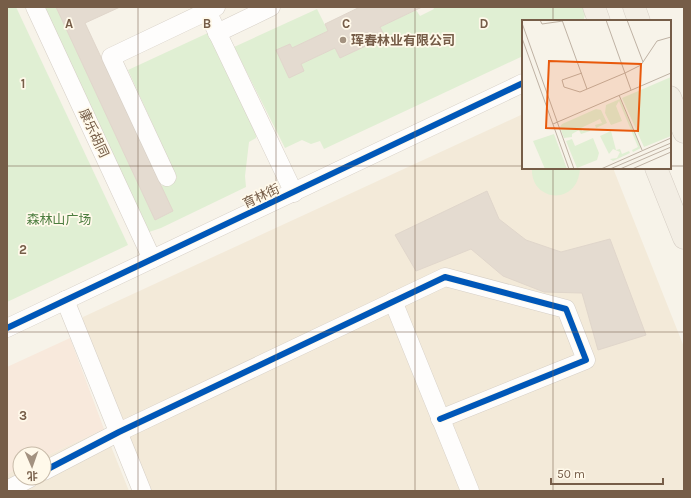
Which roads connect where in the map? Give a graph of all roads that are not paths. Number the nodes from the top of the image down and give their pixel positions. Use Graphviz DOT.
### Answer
graph roads {
  1 [pos="35,7"];
  2 [pos="271,7"];
  3 [pos="594,7"];
  4 [pos="634,7"];
  5 [pos="212,9"];
  6 [pos="599,20"];
  7 [pos="639,20"];
  8 [pos="217,33"];
  9 [pos="522,83"];
  10 [pos="671,100"];
  11 [pos="684,132"];
  12 [pos="656,169"];
  13 [pos="167,177"];
  14 [pos="294,193"];
  15 [pos="684,238"];
  16 [pos="152,259"];
  17 [pos="65,300"];
  18 [pos="393,301"];
  19 [pos="7,328"];
  20 [pos="440,419"];
  21 [pos="119,432"];
  22 [pos="52,467"];
  23 [pos="142,491"];
  24 [pos="470,491"];
  1 -- 16 [label="street, 康乐胡同"];
  2 -- 8 [label="street"];
  3 -- 6 [label="main road"];
  4 -- 7 [label="main road"];
  5 -- 8 [label="street"];
  5 -- 13 [label="street"];
  8 -- 14 [label="street"];
  9 -- 14 [label="street, 育林街"];
  10 -- 11 [label="main road"];
  12 -- 15 [label="main road"];
  14 -- 16 [label="street, 育林街"];
  16 -- 17 [label="street, 育林街"];
  17 -- 19 [label="street, 育林街"];
  17 -- 21 [label="street"];
  18 -- 20 [label="street"];
  18 -- 20 [label="street"];
  18 -- 21 [label="street"];
  20 -- 24 [label="street"];
  21 -- 22 [label="street"];
  21 -- 23 [label="street"];
}
